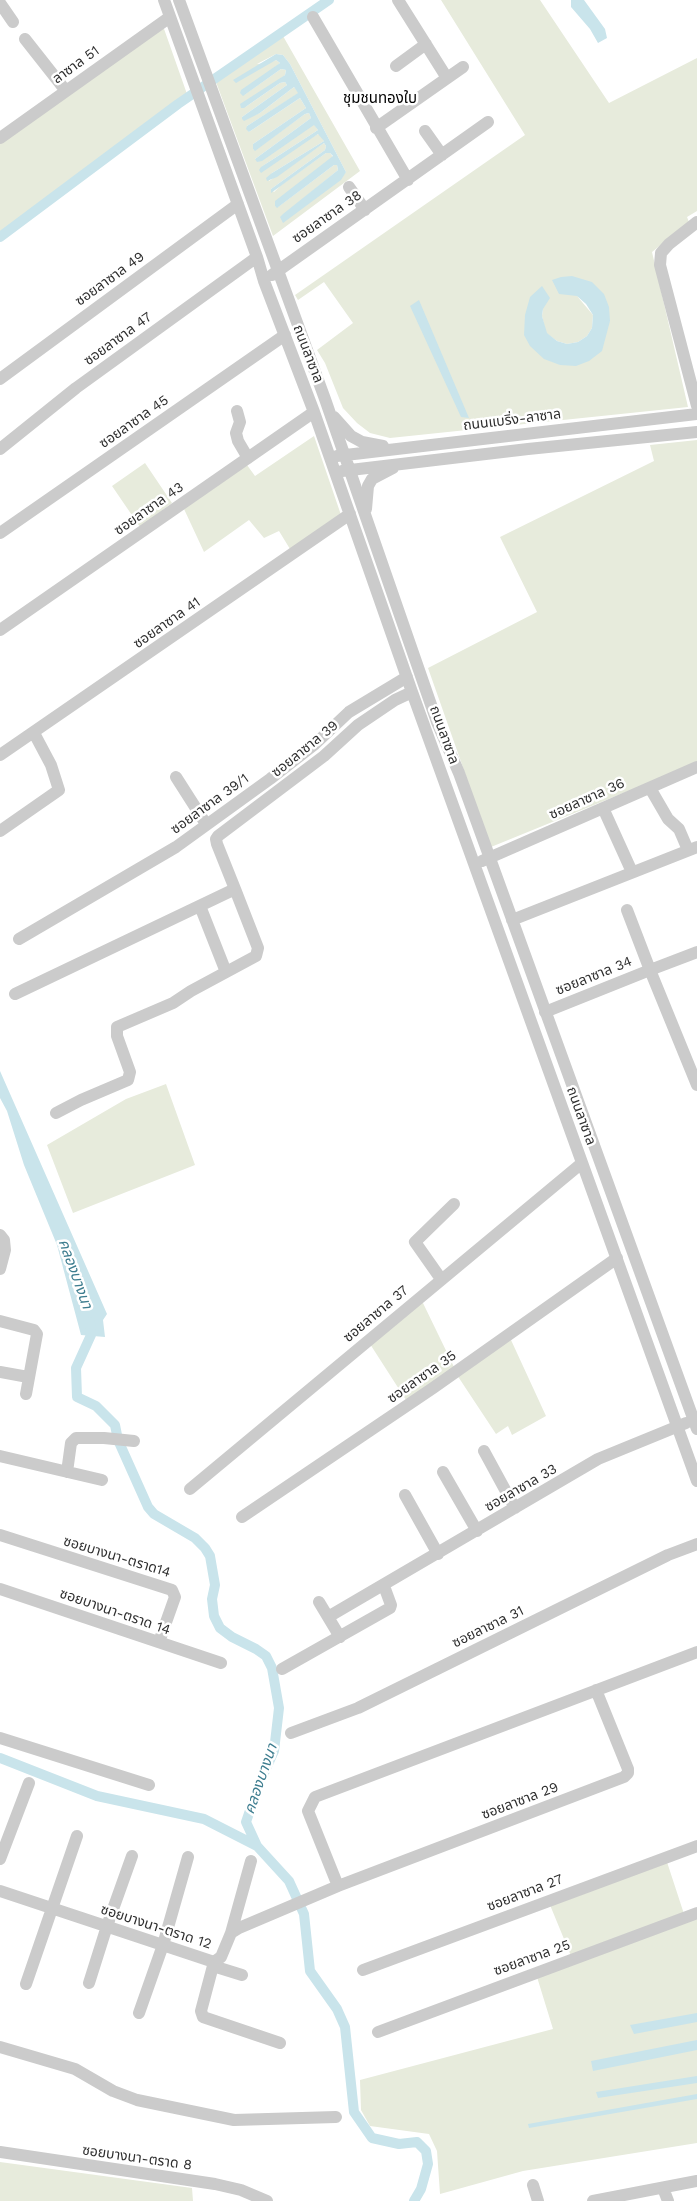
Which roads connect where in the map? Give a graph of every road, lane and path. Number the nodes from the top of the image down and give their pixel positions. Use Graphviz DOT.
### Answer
graph roads {
  1 [pos="164,0"];
  2 [pos="179,0"];
  3 [pos="398,0"];
  4 [pos="0,3"];
  5 [pos="170,17"];
  6 [pos="313,17"];
  7 [pos="13,22"];
  8 [pos="25,39"];
  9 [pos="426,44"];
  10 [pos="396,66"];
  11 [pos="464,67"];
  12 [pos="447,78"];
  13 [pos="66,91"];
  14 [pos="488,122"];
  15 [pos="376,128"];
  16 [pos="425,131"];
  17 [pos="0,138"];
  18 [pos="442,155"];
  19 [pos="408,180"];
  20 [pos="349,187"];
  21 [pos="238,204"];
  22 [pos="364,210"];
  23 [pos="697,222"];
  24 [pos="257,257"];
  25 [pos="278,269"];
  26 [pos="264,281"];
  27 [pos="296,318"];
  28 [pos="283,330"];
  29 [pos="0,379"];
  30 [pos="325,399"];
  31 [pos="697,406"];
  32 [pos="237,411"];
  33 [pos="314,412"];
  34 [pos="697,414"];
  35 [pos="697,432"];
  36 [pos="406,447"];
  37 [pos="0,450"];
  38 [pos="344,454"];
  39 [pos="330,457"];
  40 [pos="248,458"];
  41 [pos="415,462"];
  42 [pos="350,470"];
  43 [pos="335,472"];
  44 [pos="350,514"];
  45 [pos="370,527"];
  46 [pos="0,533"];
  47 [pos="0,630"];
  48 [pos="407,677"];
  49 [pos="412,692"];
  50 [pos="437,722"];
  51 [pos="425,727"];
  52 [pos="34,733"];
  53 [pos="0,755"];
  54 [pos="697,767"];
  55 [pos="176,777"];
  56 [pos="650,788"];
  57 [pos="603,808"];
  58 [pos="206,824"];
  59 [pos="0,831"];
  60 [pos="693,849"];
  61 [pos="490,858"];
  62 [pos="475,864"];
  63 [pos="632,872"];
  64 [pos="235,889"];
  65 [pos="200,906"];
  66 [pos="627,910"];
  67 [pos="512,920"];
  68 [pos="19,939"];
  69 [pos="697,952"];
  70 [pos="650,970"];
  71 [pos="226,972"];
  72 [pos="15,994"];
  73 [pos="545,1012"];
  74 [pos="697,1085"];
  75 [pos="56,1114"];
  76 [pos="582,1163"];
  77 [pos="454,1204"];
  78 [pos="0,1235"];
  79 [pos="617,1258"];
  80 [pos="0,1269"];
  81 [pos="441,1279"];
  82 [pos="0,1321"];
  83 [pos="0,1372"];
  84 [pos="28,1377"];
  85 [pos="26,1394"];
  86 [pos="696,1423"];
  87 [pos="678,1425"];
  88 [pos="134,1441"];
  89 [pos="484,1451"];
  90 [pos="0,1456"];
  91 [pos="68,1472"];
  92 [pos="443,1472"];
  93 [pos="102,1480"];
  94 [pos="697,1481"];
  95 [pos="190,1489"];
  96 [pos="405,1495"];
  97 [pos="516,1508"];
  98 [pos="242,1517"];
  99 [pos="477,1531"];
  100 [pos="0,1535"];
  101 [pos="697,1544"];
  102 [pos="438,1554"];
  103 [pos="384,1586"];
  104 [pos="0,1588"];
  105 [pos="319,1602"];
  106 [pos="328,1617"];
  107 [pos="340,1637"];
  108 [pos="160,1642"];
  109 [pos="697,1652"];
  110 [pos="221,1663"];
  111 [pos="282,1669"];
  112 [pos="596,1690"];
  113 [pos="291,1734"];
  114 [pos="0,1738"];
  115 [pos="29,1783"];
  116 [pos="149,1785"];
  117 [pos="77,1836"];
  118 [pos="697,1846"];
  119 [pos="132,1856"];
  120 [pos="188,1857"];
  121 [pos="0,1859"];
  122 [pos="251,1861"];
  123 [pos="338,1886"];
  124 [pos="0,1891"];
  125 [pos="312,1897"];
  126 [pos="51,1908"];
  127 [pos="697,1913"];
  128 [pos="107,1926"];
  129 [pos="231,1932"];
  130 [pos="163,1945"];
  131 [pos="214,1964"];
  132 [pos="363,1970"];
  133 [pos="242,1975"];
  134 [pos="89,1983"];
  135 [pos="26,1984"];
  136 [pos="139,2013"];
  137 [pos="378,2032"];
  138 [pos="280,2044"];
  139 [pos="0,2047"];
  140 [pos="336,2117"];
  141 [pos="0,2152"];
  142 [pos="697,2181"];
  143 [pos="534,2185"];
  144 [pos="663,2188"];
  145 [pos="599,2200"];
  146 [pos="267,2201"];
  147 [pos="538,2201"];
  148 [pos="668,2201"];
  1 -- 5 [label="street, ถนนลาซาล"];
  2 -- 25 [label="street, ถนนลาซาล"];
  3 -- 9 [label="street"];
  4 -- 7 [label="street"];
  5 -- 13 [label="street, ลาซาล 51"];
  5 -- 21 [label="street, ถนนลาซาล"];
  6 -- 15 [label="street"];
  8 -- 13 [label="street"];
  9 -- 10 [label="street"];
  9 -- 12 [label="street"];
  11 -- 12 [label="street"];
  12 -- 15 [label="street"];
  13 -- 17 [label="street, ลาซาล 51"];
  14 -- 18 [label="street, ซอยลาซาล 38"];
  15 -- 19 [label="street"];
  16 -- 18 [label="street"];
  18 -- 19 [label="street, ซอยลาซาล 38"];
  19 -- 22 [label="street, ซอยลาซาล 38"];
  20 -- 22 [label="street"];
  21 -- 24 [label="street, ถนนลาซาล"];
  21 -- 29 [label="street, ซอยลาซาล 49"];
  22 -- 25 [label="street, ซอยลาซาล 38"];
  23 -- 31 [label="street"];
  24 -- 26 [label="street, ถนนลาซาล"];
  24 -- 37 [label="street, ซอยลาซาล 47"];
  25 -- 26 [label="street, ซอยลาซาล 38"];
  25 -- 27 [label="street, ถนนลาซาล"];
  26 -- 28 [label="street, ถนนลาซาล"];
  27 -- 28 [label="street, ซอยลาซาล 45"];
  27 -- 30 [label="street, ถนนลาซาล"];
  28 -- 33 [label="street, ถนนลาซาล"];
  28 -- 46 [label="street, ซอยลาซาล 45"];
  30 -- 36 [label="street"];
  30 -- 38 [label="street, ถนนลาซาล"];
  32 -- 40 [label="street"];
  33 -- 39 [label="street, ถนนลาซาล"];
  33 -- 40 [label="street, ซอยลาซาล 43"];
  34 -- 36 [label="street, ถนนแบริ่ง-ลาซาล"];
  35 -- 41 [label="street"];
  36 -- 38 [label="street, ถนนแบริ่ง-ลาซาล"];
  38 -- 39 [label="street, ถนนแบริ่ง-ลาซาล"];
  38 -- 42 [label="street, ถนนลาซาล"];
  39 -- 43 [label="street, ถนนลาซาล"];
  40 -- 47 [label="street, ซอยลาซาล 43"];
  41 -- 42 [label="street"];
  41 -- 45 [label="street"];
  42 -- 43 [label="street"];
  42 -- 45 [label="street, ถนนลาซาล"];
  43 -- 44 [label="street, ถนนลาซาล"];
  44 -- 48 [label="street, ถนนลาซาล"];
  44 -- 52 [label="street, ซอยลาซาล 41"];
  45 -- 50 [label="street, ถนนลาซาล"];
  48 -- 49 [label="street, ถนนลาซาล"];
  48 -- 58 [label="street, ซอยลาซาล 39/1"];
  49 -- 51 [label="street, ถนนลาซาล"];
  49 -- 64 [label="street, ซอยลาซาล 39"];
  50 -- 51 [label="street"];
  50 -- 61 [label="street, ถนนลาซาล"];
  51 -- 62 [label="street, ถนนลาซาล"];
  52 -- 53 [label="street, ซอยลาซาล 41"];
  52 -- 59 [label="street"];
  54 -- 56 [label="street, ซอยลาซาล 36"];
  55 -- 58 [label="street"];
  56 -- 57 [label="street, ซอยลาซาล 36"];
  56 -- 60 [label="street"];
  57 -- 61 [label="street, ซอยลาซาล 36"];
  57 -- 63 [label="street"];
  58 -- 68 [label="street, ซอยลาซาล 39/1"];
  60 -- 63 [label="street"];
  61 -- 62 [label="street, ซอยลาซาล 36"];
  61 -- 67 [label="street, ถนนลาซาล"];
  62 -- 76 [label="street, ถนนลาซาล"];
  63 -- 67 [label="street"];
  64 -- 65 [label="street"];
  64 -- 71 [label="street, ซอยลาซาล 39"];
  65 -- 71 [label="street"];
  65 -- 72 [label="street"];
  66 -- 70 [label="street"];
  67 -- 73 [label="street, ถนนลาซาล"];
  69 -- 70 [label="street"];
  70 -- 73 [label="street, ซอยลาซาล 34"];
  70 -- 74 [label="street, ซอยลาซาล 34"];
  71 -- 75 [label="street, ซอยลาซาล 39"];
  73 -- 86 [label="street, ถนนลาซาล"];
  76 -- 79 [label="street, ถนนลาซาล"];
  76 -- 81 [label="street, ซอยลาซาล 37"];
  77 -- 81 [label="street"];
  78 -- 80 [label="street"];
  79 -- 87 [label="street, ถนนลาซาล"];
  79 -- 98 [label="street, ซอยลาซาล 35"];
  81 -- 95 [label="street, ซอยลาซาล 37"];
  82 -- 84 [label="street"];
  83 -- 84 [label="street"];
  84 -- 85 [label="street"];
  86 -- 87 [label="street, ซอยลาซาล 33"];
  87 -- 94 [label="street, ถนนลาซาล"];
  87 -- 97 [label="street, ซอยลาซาล 33"];
  88 -- 91 [label="street"];
  89 -- 97 [label="street"];
  90 -- 91 [label="street"];
  91 -- 93 [label="street"];
  92 -- 99 [label="street"];
  96 -- 102 [label="street"];
  97 -- 99 [label="street, ซอยลาซาล 33"];
  99 -- 102 [label="street, ซอยลาซาล 33"];
  100 -- 108 [label="street, ซอยบางนา-ตราด14"];
  101 -- 113 [label="street, ซอยลาซาล 31"];
  102 -- 103 [label="street, ซอยลาซาล 33"];
  103 -- 106 [label="street, ซอยลาซาล 33"];
  103 -- 107 [label="street"];
  104 -- 108 [label="street, ซอยบางนา-ตราด 14"];
  105 -- 106 [label="street"];
  106 -- 107 [label="street"];
  107 -- 111 [label="street"];
  108 -- 110 [label="street, ซอยบางนา-ตราด 14"];
  109 -- 112 [label="street"];
  112 -- 123 [label="street"];
  112 -- 123 [label="street, ซอยลาซาล 29"];
  114 -- 116 [label="street"];
  115 -- 121 [label="street"];
  117 -- 126 [label="street"];
  118 -- 132 [label="street, ซอยลาซาล 27"];
  119 -- 128 [label="street"];
  120 -- 130 [label="street"];
  122 -- 129 [label="street"];
  123 -- 125 [label="street, ซอยลาซาล 29"];
  124 -- 126 [label="street, ซอยบางนา-ตราด 12"];
  125 -- 129 [label="street, ซอยบางนา-ตราด 12"];
  126 -- 128 [label="street, ซอยบางนา-ตราด 12"];
  126 -- 135 [label="street"];
  127 -- 137 [label="street, ซอยลาซาล 25"];
  128 -- 130 [label="street, ซอยบางนา-ตราด 12"];
  128 -- 134 [label="street"];
  129 -- 131 [label="street, ซอยบางนา-ตราด 12"];
  130 -- 131 [label="street, ซอยบางนา-ตราด 12"];
  130 -- 136 [label="street"];
  131 -- 133 [label="street"];
  131 -- 138 [label="street"];
  139 -- 140 [label="street"];
  141 -- 146 [label="street, ซอยบางนา-ตราด 8"];
  142 -- 144 [label="street"];
  143 -- 147 [label="street"];
  144 -- 145 [label="street"];
  144 -- 148 [label="street"];
}
